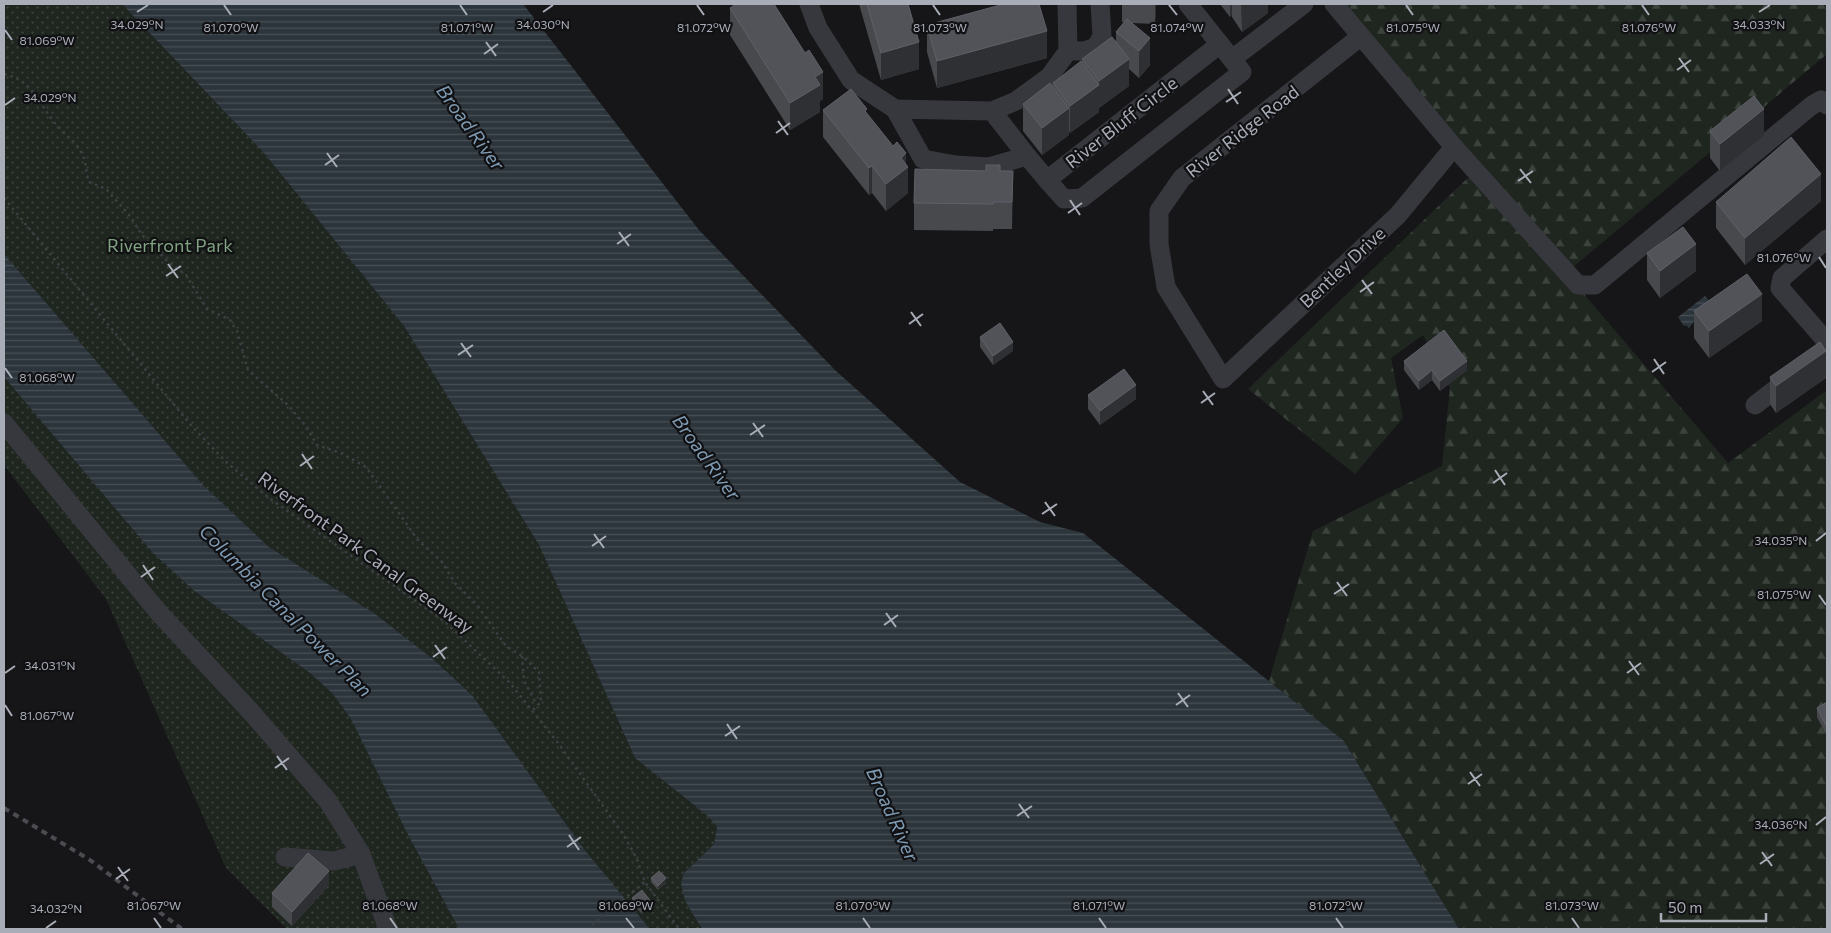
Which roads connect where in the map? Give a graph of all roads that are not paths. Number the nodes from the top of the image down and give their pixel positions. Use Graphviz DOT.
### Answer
graph roads {
  1 [pos="809,4"];
  2 [pos="1067,4"];
  3 [pos="1100,4"];
  4 [pos="1188,4"];
  5 [pos="1334,4"];
  6 [pos="1297,6"];
  7 [pos="1360,37"];
  8 [pos="1068,51"];
  9 [pos="1231,58"];
  10 [pos="1827,104"];
  11 [pos="896,109"];
  12 [pos="992,112"];
  13 [pos="1454,148"];
  14 [pos="1027,156"];
  15 [pos="1047,180"];
  16 [pos="1827,239"];
  17 [pos="1820,353"];
  18 [pos="1223,379"];
  19 [pos="1755,405"];
  20 [pos="4,423"];
  21 [pos="361,854"];
  22 [pos="285,857"];
  23 [pos="388,929"];
  1 -- 11 [label="street"];
  2 -- 8 [label="street"];
  3 -- 8 [label="street"];
  4 -- 9 [label="street"];
  5 -- 7 [label="street"];
  6 -- 9 [label="street"];
  7 -- 13 [label="street"];
  7 -- 18 [label="street, River Ridge Road"];
  8 -- 12 [label="street"];
  9 -- 15 [label="street, River Bluff Circle"];
  9 -- 15 [label="street"];
  10 -- 13 [label="street"];
  11 -- 12 [label="street"];
  11 -- 14 [label="street"];
  12 -- 14 [label="street, River Bluff Circle"];
  13 -- 18 [label="street, Bentley Drive"];
  14 -- 15 [label="street, River Bluff Circle"];
  16 -- 17 [label="street"];
  17 -- 19 [label="street"];
  20 -- 21 [label="street"];
  21 -- 22 [label="street"];
  21 -- 23 [label="street"];
}
